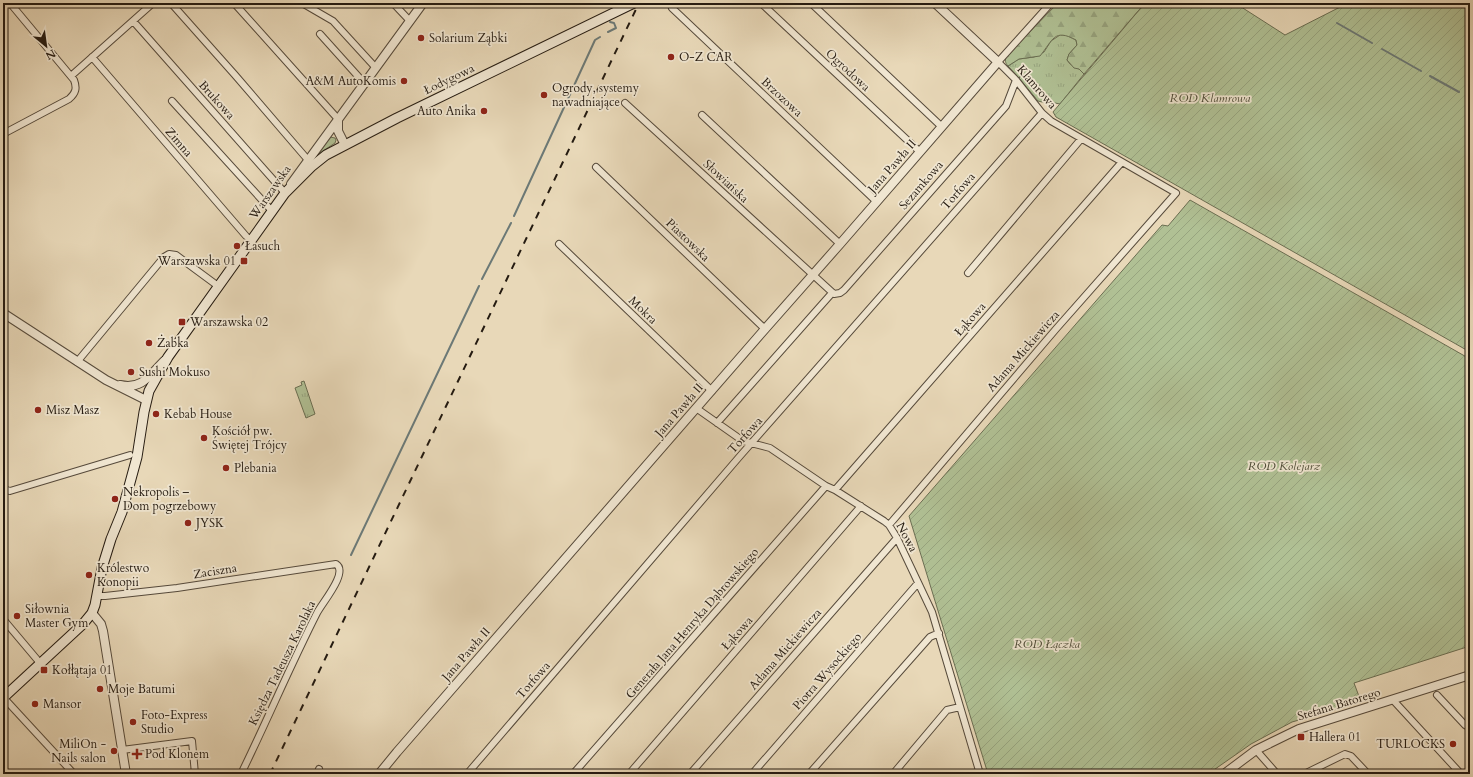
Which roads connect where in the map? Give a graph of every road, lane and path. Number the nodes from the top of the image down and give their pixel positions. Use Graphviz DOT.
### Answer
graph roads {
  1 [pos="10,3"];
  2 [pos="153,3"];
  3 [pos="170,3"];
  4 [pos="234,3"];
  5 [pos="302,3"];
  6 [pos="393,3"];
  7 [pos="423,3"];
  8 [pos="634,3"];
  9 [pos="761,3"];
  10 [pos="811,3"];
  11 [pos="935,3"];
  12 [pos="1051,3"];
  13 [pos="672,8"];
  14 [pos="133,21"];
  15 [pos="410,21"];
  16 [pos="320,34"];
  17 [pos="92,57"];
  18 [pos="998,62"];
  19 [pos="376,68"];
  20 [pos="71,76"];
  21 [pos="1016,80"];
  22 [pos="365,84"];
  23 [pos="172,101"];
  24 [pos="625,103"];
  25 [pos="1042,113"];
  26 [pos="702,115"];
  27 [pos="338,119"];
  28 [pos="942,127"];
  29 [pos="3,134"];
  30 [pos="1081,139"];
  31 [pos="345,145"];
  32 [pos="920,152"];
  33 [pos="308,160"];
  34 [pos="1121,162"];
  35 [pos="596,167"];
  36 [pos="285,193"];
  37 [pos="1176,194"];
  38 [pos="877,202"];
  39 [pos="272,211"];
  40 [pos="251,240"];
  41 [pos="558,244"];
  42 [pos="840,244"];
  43 [pos="968,273"];
  44 [pos="813,276"];
  45 [pos="218,286"];
  46 [pos="832,293"];
  47 [pos="3,313"];
  48 [pos="765,328"];
  49 [pos="168,357"];
  50 [pos="77,362"];
  51 [pos="106,380"];
  52 [pos="712,390"];
  53 [pos="146,400"];
  54 [pos="696,408"];
  55 [pos="717,423"];
  56 [pos="752,443"];
  57 [pos="130,455"];
  58 [pos="826,486"];
  59 [pos="3,489"];
  60 [pos="835,490"];
  61 [pos="861,506"];
  62 [pos="889,525"];
  63 [pos="897,538"];
  64 [pos="336,564"];
  65 [pos="918,583"];
  66 [pos="97,596"];
  67 [pos="92,613"];
  68 [pos="3,619"];
  69 [pos="939,633"];
  70 [pos="40,663"];
  71 [pos="1470,675"];
  72 [pos="1437,695"];
  73 [pos="3,697"];
  74 [pos="1393,700"];
  75 [pos="960,707"];
  76 [pos="1470,728"];
  77 [pos="122,750"];
  78 [pos="1256,750"];
  79 [pos="74,774"];
  80 [pos="126,774"];
  81 [pos="195,774"];
  82 [pos="241,774"];
  83 [pos="379,774"];
  84 [pos="467,774"];
  85 [pos="573,774"];
  86 [pos="629,774"];
  87 [pos="690,774"];
  88 [pos="752,774"];
  89 [pos="809,774"];
  90 [pos="893,774"];
  91 [pos="980,774"];
  92 [pos="1224,774"];
  93 [pos="1277,774"];
  94 [pos="1304,774"];
  95 [pos="1368,774"];
  96 [pos="1461,774"];
  1 -- 20 [label="street"];
  2 -- 14 [label="street"];
  3 -- 33 [label="street"];
  4 -- 27 [label="street"];
  5 -- 19 [label="street"];
  6 -- 15 [label="street"];
  7 -- 15 [label="street, Warszawska"];
  8 -- 31 [label="main road, Łodygowa"];
  9 -- 32 [label="street, Ogrodowa"];
  10 -- 28 [label="street"];
  11 -- 18 [label="street, Klamrowa"];
  12 -- 18 [label="street"];
  13 -- 38 [label="street, Brzozowa"];
  14 -- 17 [label="street"];
  14 -- 36 [label="street, Brukowa"];
  15 -- 19 [label="street, Warszawska"];
  16 -- 22 [label="street"];
  17 -- 20 [label="street"];
  17 -- 40 [label="street, Zimna"];
  18 -- 21 [label="street, Klamrowa"];
  18 -- 28 [label="street, Jana Pawła II"];
  19 -- 22 [label="street, Warszawska"];
  20 -- 29 [label="street"];
  21 -- 25 [label="street, Klamrowa"];
  21 -- 46 [label="street, Sezamkowa"];
  22 -- 27 [label="street, Warszawska"];
  23 -- 39 [label="street"];
  24 -- 44 [label="street, Słowiańska"];
  25 -- 30 [label="street, Klamrowa"];
  25 -- 56 [label="street, Torfowa"];
  26 -- 42 [label="street"];
  27 -- 31 [label="street"];
  27 -- 33 [label="street, Warszawska"];
  28 -- 32 [label="street, Jana Pawła II"];
  30 -- 34 [label="street, Klamrowa"];
  30 -- 43 [label="street"];
  31 -- 36 [label="main road, Łodygowa"];
  32 -- 38 [label="street, Jana Pawła II"];
  33 -- 36 [label="street, Warszawska"];
  34 -- 37 [label="street, Klamrowa"];
  34 -- 60 [label="street, Łąkowa"];
  35 -- 48 [label="street, Piastowska"];
  36 -- 39 [label="main road, Warszawska"];
  37 -- 62 [label="street, Adama Mickiewicza"];
  38 -- 42 [label="street, Jana Pawła II"];
  39 -- 40 [label="main road, Warszawska"];
  40 -- 45 [label="main road, Warszawska"];
  41 -- 52 [label="street, Mokra"];
  42 -- 44 [label="street, Jana Pawła II"];
  44 -- 46 [label="street"];
  44 -- 48 [label="street, Jana Pawła II"];
  45 -- 49 [label="main road, Warszawska"];
  45 -- 50 [label="street"];
  46 -- 55 [label="street, Sezamkowa"];
  47 -- 50 [label="street"];
  48 -- 52 [label="street, Jana Pawła II"];
  49 -- 51 [label="street"];
  49 -- 53 [label="main road, Warszawska"];
  50 -- 51 [label="street"];
  51 -- 53 [label="street"];
  52 -- 54 [label="street, Jana Pawła II"];
  53 -- 66 [label="main road, Warszawska"];
  54 -- 55 [label="street, Nowa"];
  54 -- 83 [label="street, Jana Pawła II"];
  55 -- 56 [label="street, Nowa"];
  56 -- 58 [label="street, Nowa"];
  56 -- 84 [label="street, Torfowa"];
  57 -- 59 [label="street"];
  58 -- 60 [label="street, Nowa"];
  58 -- 85 [label="street, Generała Jana Henryka Dąbrowskiego"];
  60 -- 61 [label="street, Nowa"];
  61 -- 62 [label="street, Nowa"];
  61 -- 86 [label="street, Łąkowa"];
  62 -- 63 [label="street, Nowa"];
  63 -- 65 [label="street, Nowa"];
  63 -- 87 [label="street, Adama Mickiewicza"];
  64 -- 66 [label="street, Zaciszna"];
  64 -- 82 [label="street, Księdza Tadeusza Karolaka"];
  65 -- 69 [label="street, Nowa"];
  65 -- 88 [label="street, Piotra Wysockiego"];
  66 -- 67 [label="main road, Warszawska"];
  67 -- 70 [label="main road"];
  67 -- 77 [label="street"];
  68 -- 70 [label="street"];
  69 -- 75 [label="street, Nowa"];
  69 -- 89 [label="street"];
  70 -- 73 [label="main road"];
  71 -- 74 [label="street, Stefana Batorego"];
  72 -- 76 [label="street"];
  73 -- 79 [label="street"];
  74 -- 78 [label="street, Stefana Batorego"];
  74 -- 96 [label="street"];
  75 -- 90 [label="street"];
  75 -- 91 [label="street, Nowa"];
  77 -- 80 [label="street"];
  77 -- 81 [label="street"];
  78 -- 92 [label="street, Stefana Batorego"];
  78 -- 93 [label="street"];
  94 -- 95 [label="street"];
}
